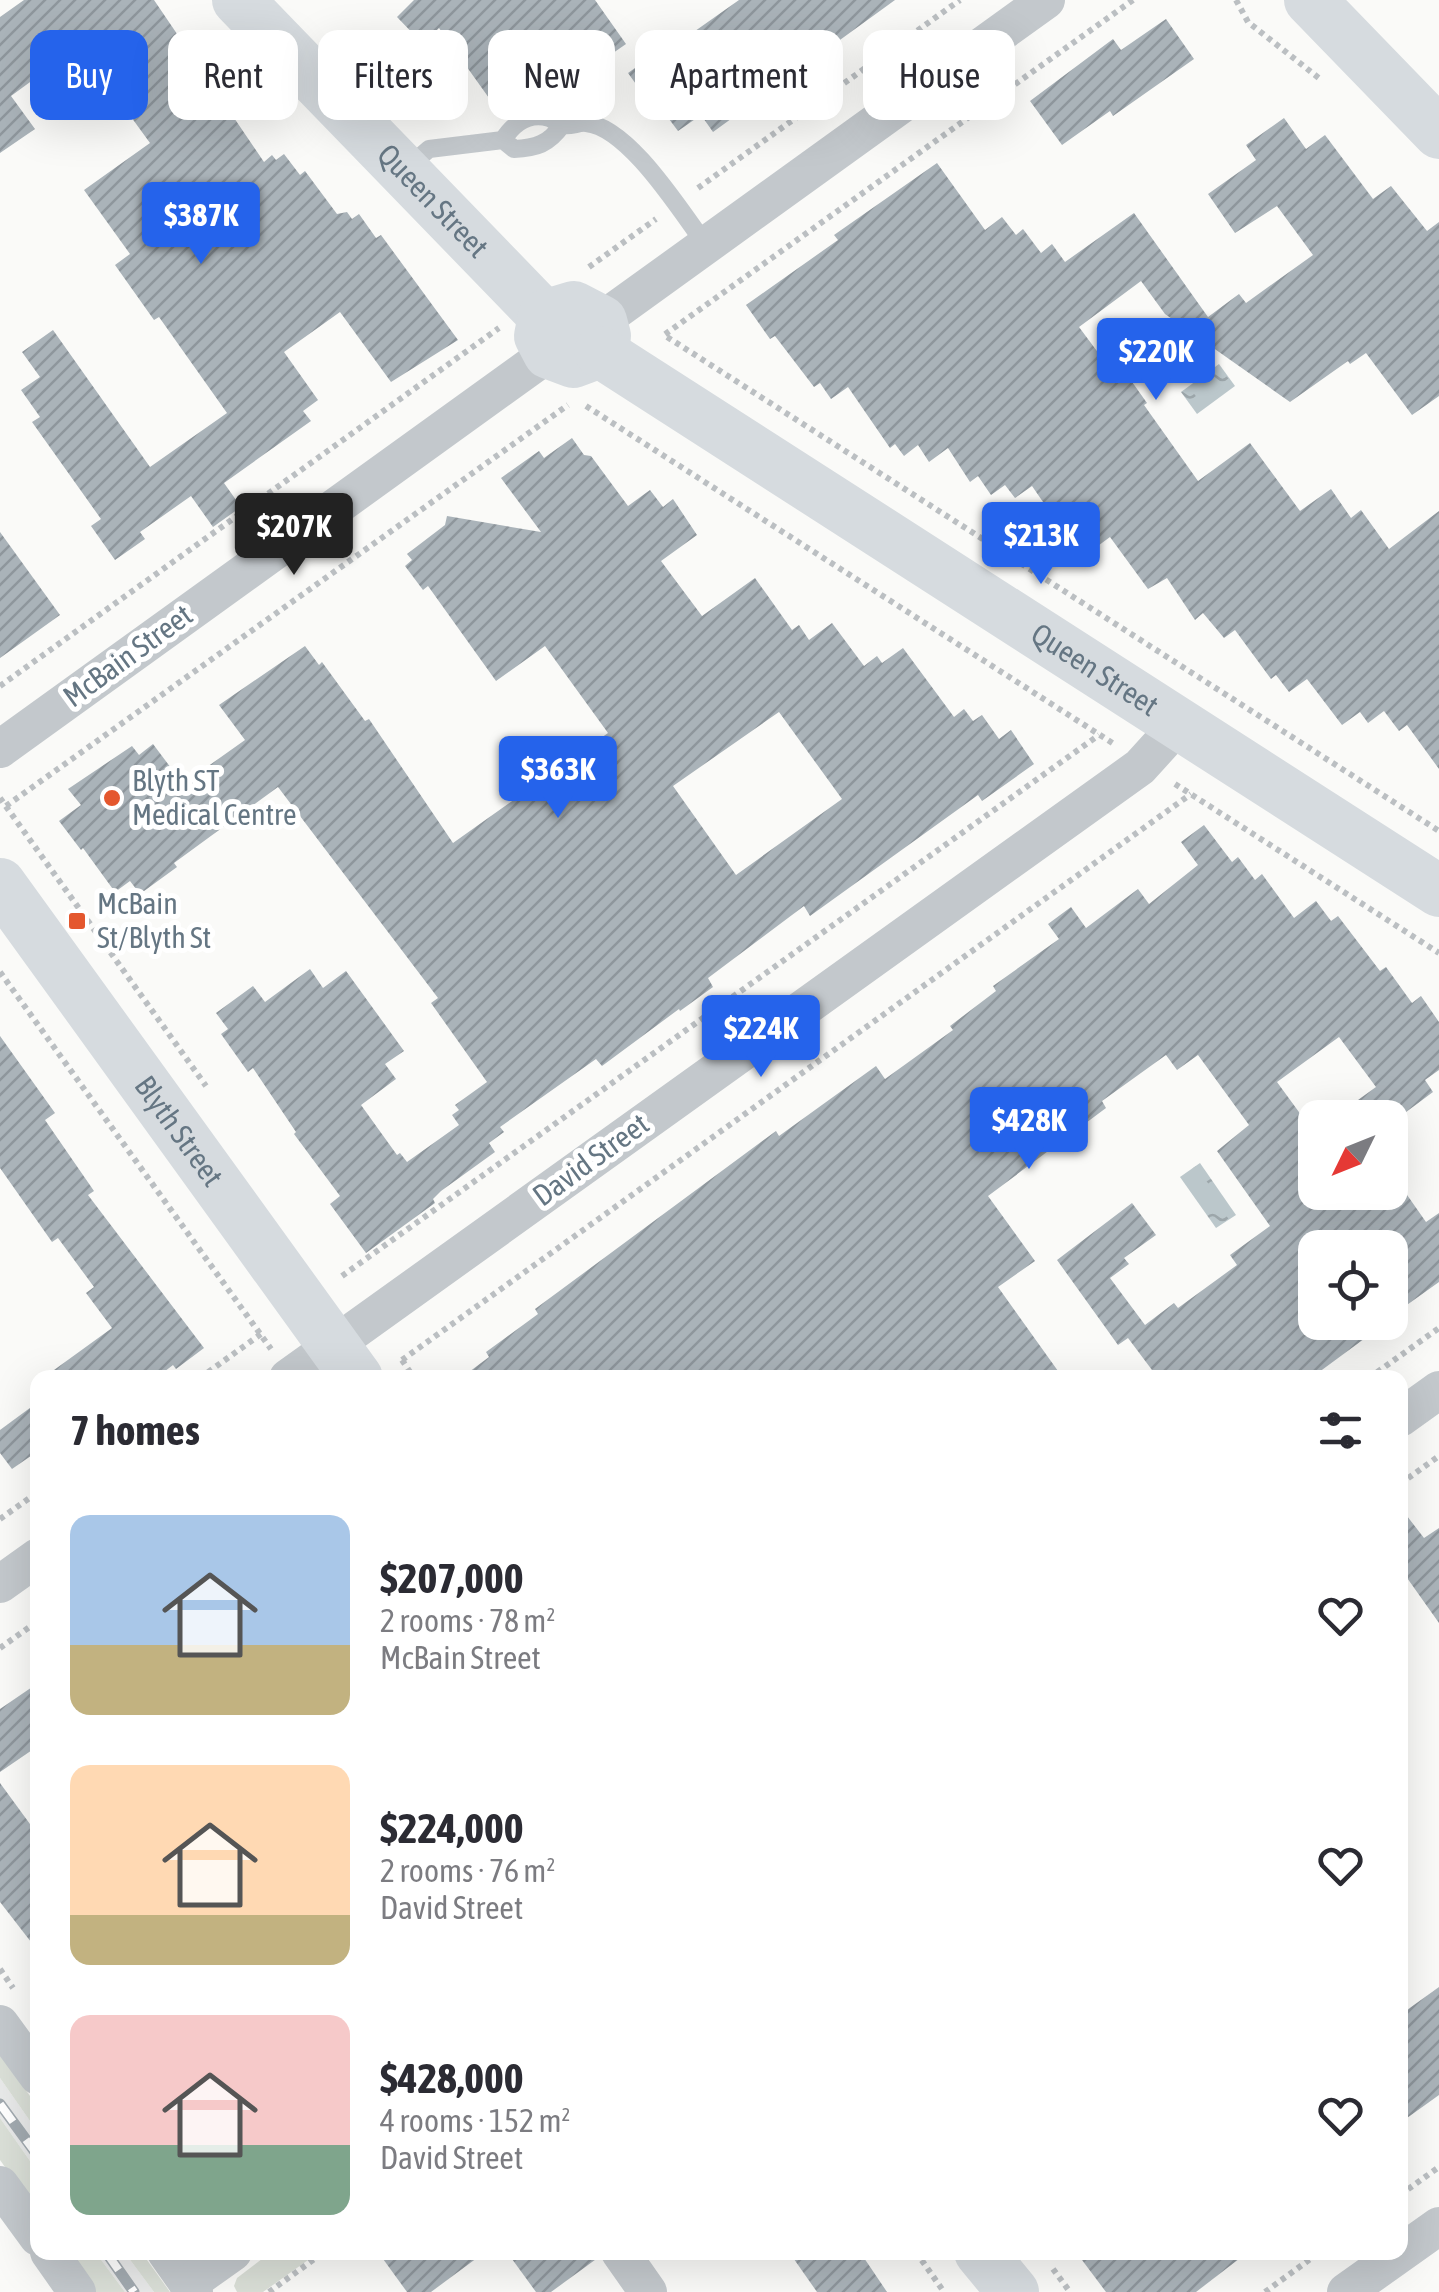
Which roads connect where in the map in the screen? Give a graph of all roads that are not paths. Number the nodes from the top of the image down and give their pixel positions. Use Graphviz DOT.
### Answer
graph roads {
  1 [pos="238,0"];
  2 [pos="1046,0"];
  3 [pos="1310,0"];
  4 [pos="1348,0"];
  5 [pos="1439,98"];
  6 [pos="562,126"];
  7 [pos="1439,133"];
  8 [pos="504,140"];
  9 [pos="403,172"];
  10 [pos="706,245"];
  11 [pos="569,329"];
  12 [pos="1179,724"];
  13 [pos="0,749"];
  14 [pos="0,884"];
  15 [pos="1439,891"];
  16 [pos="364,1361"];
  17 [pos="322,1370"];
  18 [pos="1439,1390"];
  19 [pos="1408,1412"];
  20 [pos="30,1563"];
  21 [pos="0,1584"];
  22 [pos="0,2024"];
  23 [pos="30,2065"];
  24 [pos="0,2185"];
  25 [pos="30,2226"];
  26 [pos="1439,2226"];
  27 [pos="1408,2248"];
  28 [pos="55,2260"];
  29 [pos="172,2260"];
  30 [pos="224,2260"];
  31 [pos="626,2260"];
  32 [pos="1391,2260"];
  33 [pos="191,2288"];
  34 [pos="77,2292"];
  35 [pos="648,2292"];
  36 [pos="1346,2292"];
  1 -- 9 [label="main road, Queen Street"];
  2 -- 10 [label="street, McBain Street"];
  3 -- 7 [label="main road"];
  4 -- 5 [label="main road"];
  6 -- 8 [label="lane"];
  6 -- 8 [label="lane"];
  6 -- 10 [label="lane"];
  8 -- 9 [label="lane"];
  9 -- 11 [label="main road, Queen Street"];
  10 -- 11 [label="street, McBain Street"];
  11 -- 12 [label="main road, Queen Street"];
  11 -- 13 [label="street, McBain Street"];
  12 -- 15 [label="main road, Queen Street"];
  12 -- 16 [label="street, David Street"];
  14 -- 16 [label="main road, Blyth Street"];
  16 -- 17 [label="street, David Street"];
  18 -- 19 [label="street"];
  20 -- 21 [label="street"];
  22 -- 23 [label="street"];
  24 -- 25 [label="street"];
  26 -- 27 [label="street"];
  28 -- 34 [label="street"];
  29 -- 33 [label="street"];
  30 -- 33 [label="street"];
  31 -- 35 [label="street"];
  32 -- 36 [label="street"];
}
